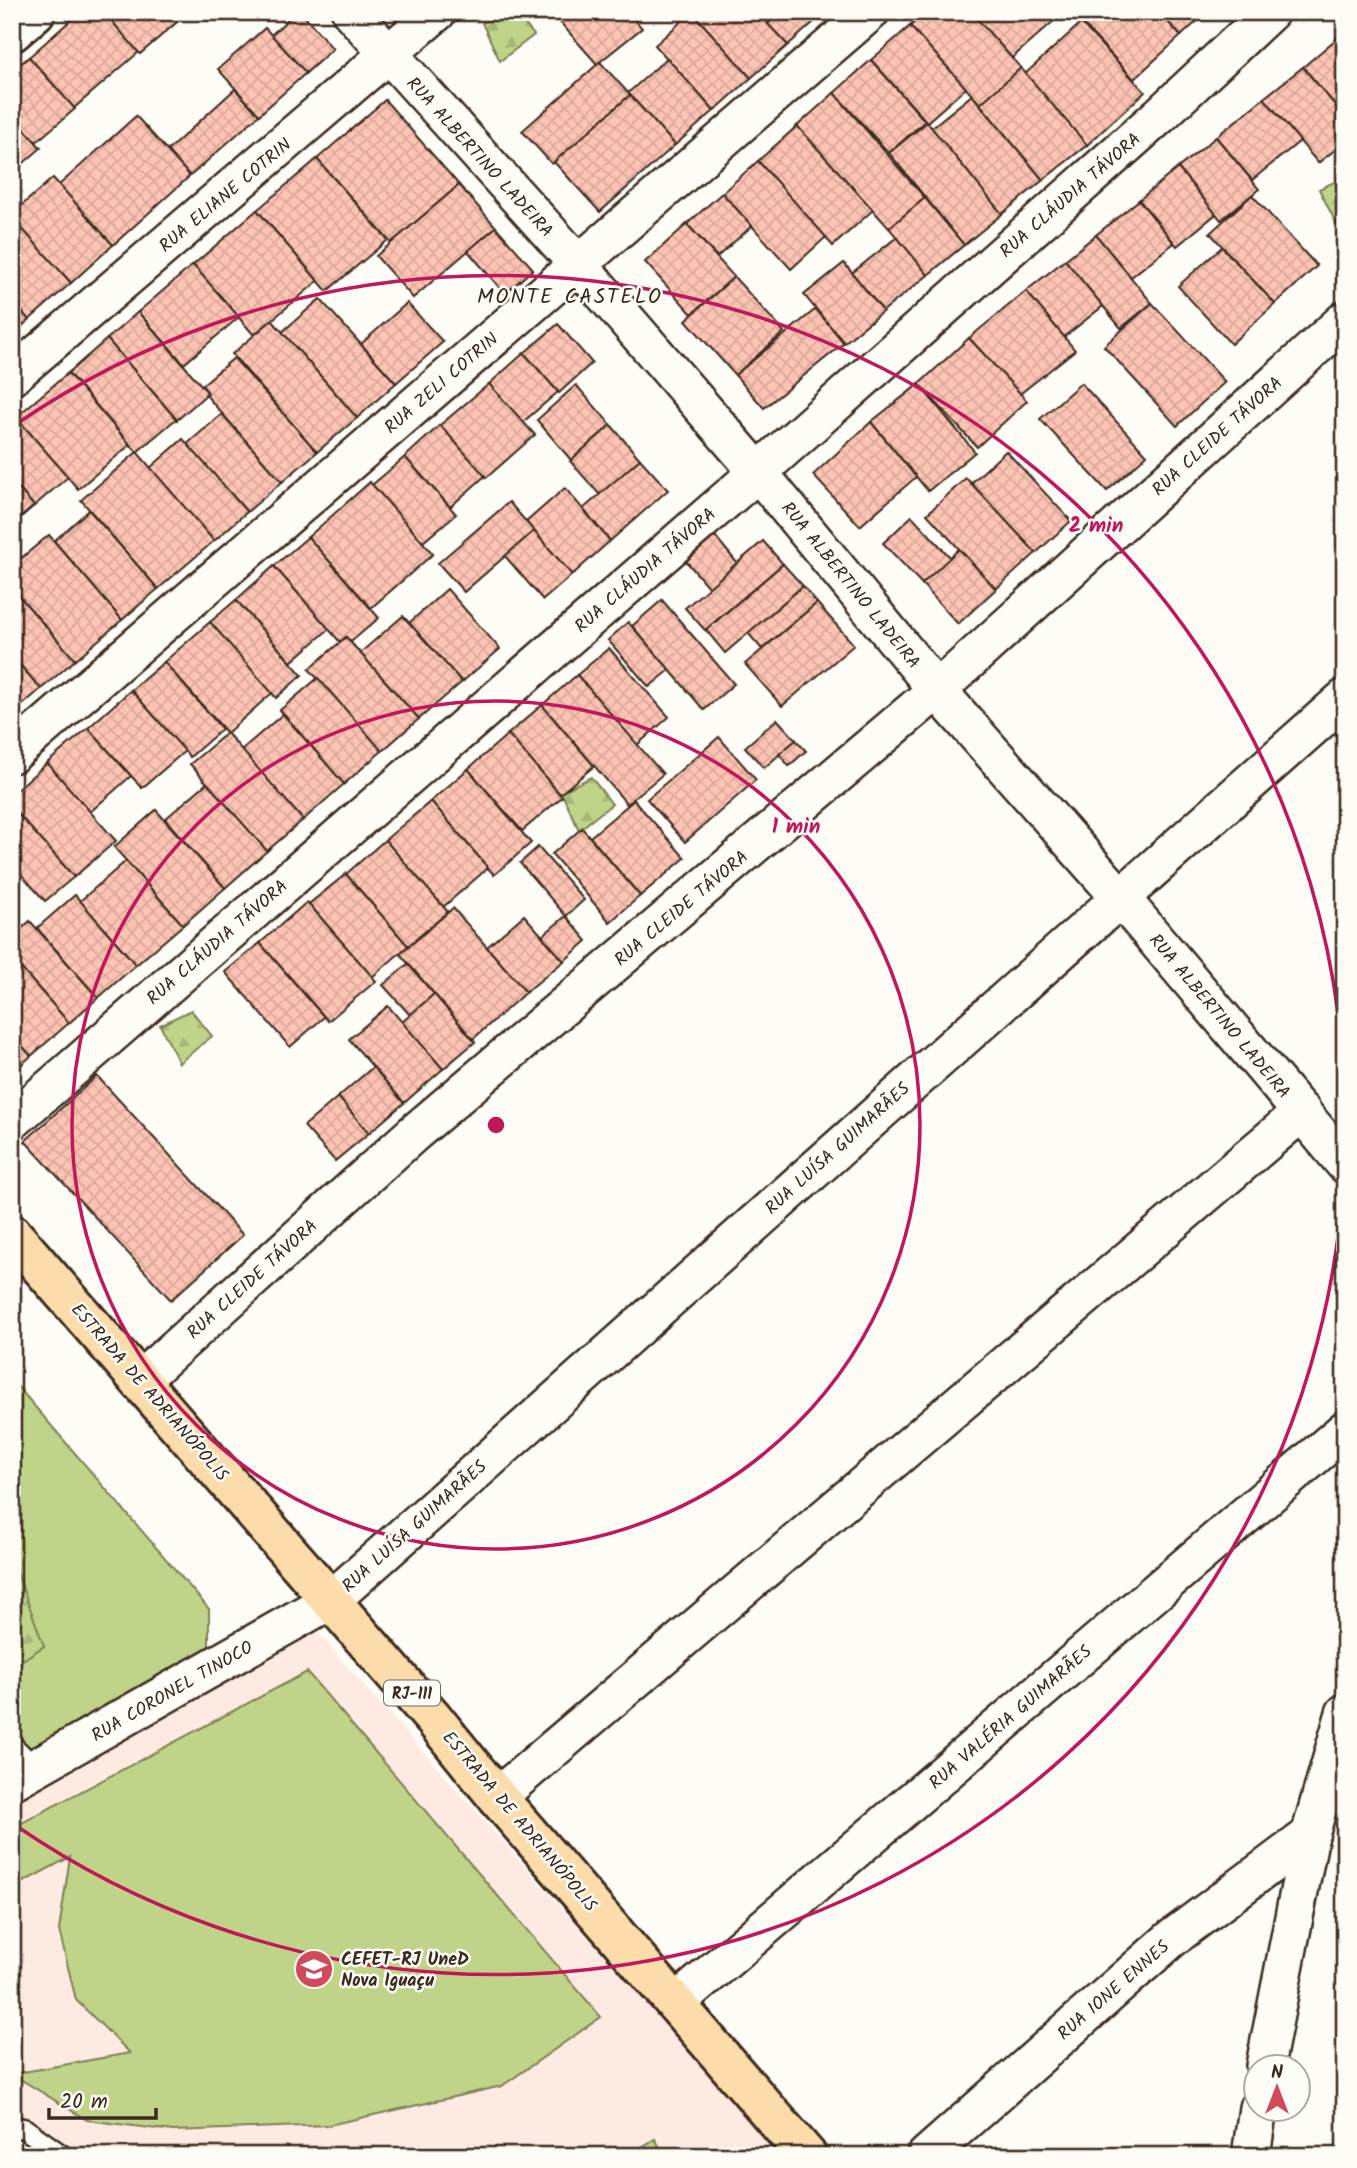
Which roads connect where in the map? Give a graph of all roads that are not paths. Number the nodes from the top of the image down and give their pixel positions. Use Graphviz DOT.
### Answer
graph roads {
  1 [pos="35,12"];
  2 [pos="351,12"];
  3 [pos="437,12"];
  4 [pos="870,12"];
  5 [pos="1270,12"];
  6 [pos="12,32"];
  7 [pos="387,56"];
  8 [pos="578,264"];
  9 [pos="1345,320"];
  10 [pos="12,376"];
  11 [pos="758,472"];
  12 [pos="937,690"];
  13 [pos="1345,698"];
  14 [pos="12,754"];
  15 [pos="1119,896"];
  16 [pos="1301,1112"];
  17 [pos="12,1121"];
  18 [pos="1345,1164"];
  19 [pos="12,1234"];
  20 [pos="139,1381"];
  21 [pos="1345,1430"];
  22 [pos="331,1600"];
  23 [pos="1345,1713"];
  24 [pos="20,1765"];
  25 [pos="496,1797"];
  26 [pos="1310,1835"];
  27 [pos="675,2004"];
  28 [pos="1268,2052"];
  29 [pos="1256,2122"];
  30 [pos="12,2126"];
  31 [pos="63,2156"];
  32 [pos="807,2156"];
  33 [pos="926,2156"];
  34 [pos="1251,2156"];
  1 -- 6 [label="main road"];
  2 -- 7 [label="street, RUA ALBERTINO LADEIRA"];
  3 -- 7 [label="street, RUA ELIANE COTRIN"];
  4 -- 8 [label="street, RUA ZELI COTRIN"];
  5 -- 11 [label="street, RUA CLÁUDIA TÁVORA"];
  7 -- 8 [label="street, RUA ALBERTINO LADEIRA"];
  7 -- 10 [label="street, RUA ELIANE COTRIN"];
  8 -- 11 [label="street, RUA ALBERTINO LADEIRA"];
  8 -- 14 [label="street, RUA ZELI COTRIN"];
  9 -- 12 [label="street, RUA CLEIDE TÁVORA"];
  11 -- 12 [label="street, RUA ALBERTINO LADEIRA"];
  11 -- 17 [label="street, RUA CLÁUDIA TÁVORA"];
  12 -- 15 [label="street, RUA ALBERTINO LADEIRA"];
  12 -- 20 [label="street, RUA CLEIDE TÁVORA"];
  13 -- 15 [label="street, RUA LUÍSA GUIMARÃES"];
  15 -- 16 [label="street, RUA ALBERTINO LADEIRA"];
  15 -- 22 [label="street, RUA LUÍSA GUIMARÃES"];
  16 -- 18 [label="street, RUA ALBERTINO LADEIRA"];
  16 -- 25 [label="street"];
  19 -- 20 [label="main road, ESTRADA DE ADRIANÓPOLIS / RJ-111"];
  20 -- 22 [label="main road, ESTRADA DE ADRIANÓPOLIS / RJ-111"];
  21 -- 27 [label="street, RUA VALÉRIA GUIMARÃES"];
  22 -- 24 [label="street, RUA CORONEL TINOCO"];
  22 -- 25 [label="main road, ESTRADA DE ADRIANÓPOLIS / RJ-111"];
  23 -- 26 [label="street"];
  25 -- 27 [label="main road, ESTRADA DE ADRIANÓPOLIS / RJ-111"];
  26 -- 28 [label="street"];
  26 -- 33 [label="street, RUA IONE ENNES"];
  27 -- 32 [label="main road, ESTRADA DE ADRIANÓPOLIS / RJ-111"];
  29 -- 34 [label="street"];
  30 -- 31 [label="lane"];
}
